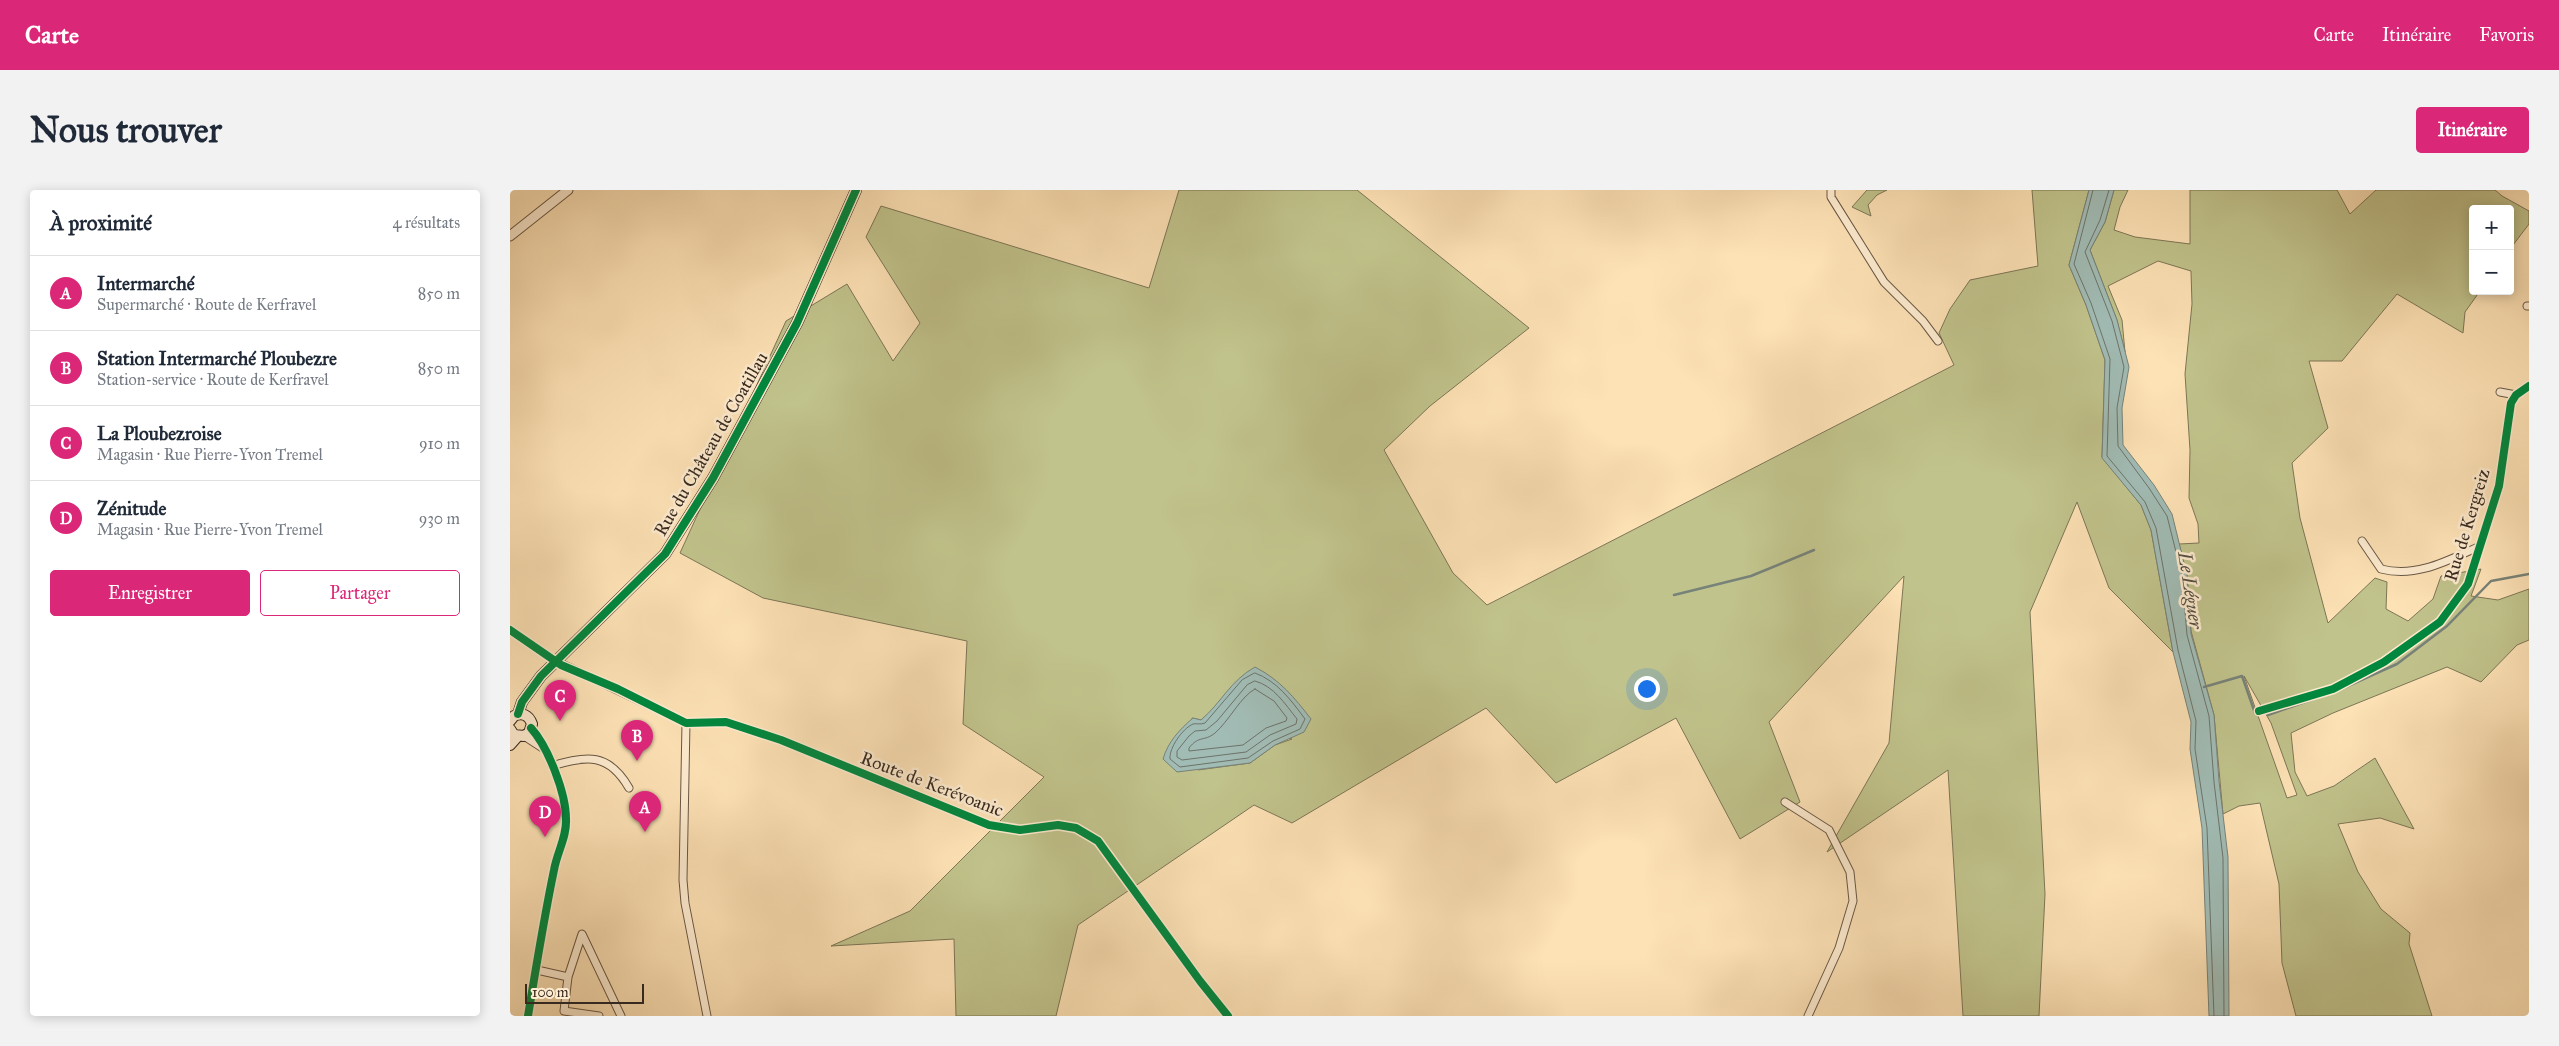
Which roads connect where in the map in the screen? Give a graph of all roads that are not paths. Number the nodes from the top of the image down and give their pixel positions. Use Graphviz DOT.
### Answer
graph roads {
  1 [pos="568,190"];
  2 [pos="856,190"];
  3 [pos="1830,190"];
  4 [pos="510,236"];
  5 [pos="1938,341"];
  6 [pos="2529,386"];
  7 [pos="2500,392"];
  8 [pos="2516,395"];
  9 [pos="2362,541"];
  10 [pos="2478,547"];
  11 [pos="556,661"];
  12 [pos="2259,711"];
  13 [pos="686,723"];
  14 [pos="518,727"];
  15 [pos="510,745"];
  16 [pos="552,766"];
  17 [pos="629,788"];
  18 [pos="1785,802"];
  19 [pos="537,970"];
  20 [pos="568,977"];
  21 [pos="528,1016"];
  22 [pos="598,1016"];
  23 [pos="621,1016"];
  24 [pos="707,1016"];
  25 [pos="1228,1016"];
  26 [pos="1808,1016"];
  1 -- 4 [label="street"];
  2 -- 11 [label="main road, Rue du Château de Coatillau"];
  3 -- 5 [label="street"];
  6 -- 8 [label="street"];
  7 -- 8 [label="street"];
  8 -- 10 [label="street, Rue de Kergreiz"];
  9 -- 10 [label="street"];
  10 -- 12 [label="street, Rue de Kergreiz"];
  11 -- 13 [label="street, Route de Kerévoanic"];
  11 -- 14 [label="main road, Rue du Château de Coatillau"];
  13 -- 24 [label="street"];
  13 -- 25 [label="street, Route de Kerévoanic"];
  14 -- 15 [label="main road"];
  14 -- 16 [label="street"];
  16 -- 17 [label="street"];
  16 -- 19 [label="street"];
  18 -- 26 [label="street"];
  19 -- 20 [label="street"];
  19 -- 21 [label="street"];
  20 -- 22 [label="street"];
  20 -- 23 [label="street"];
}
